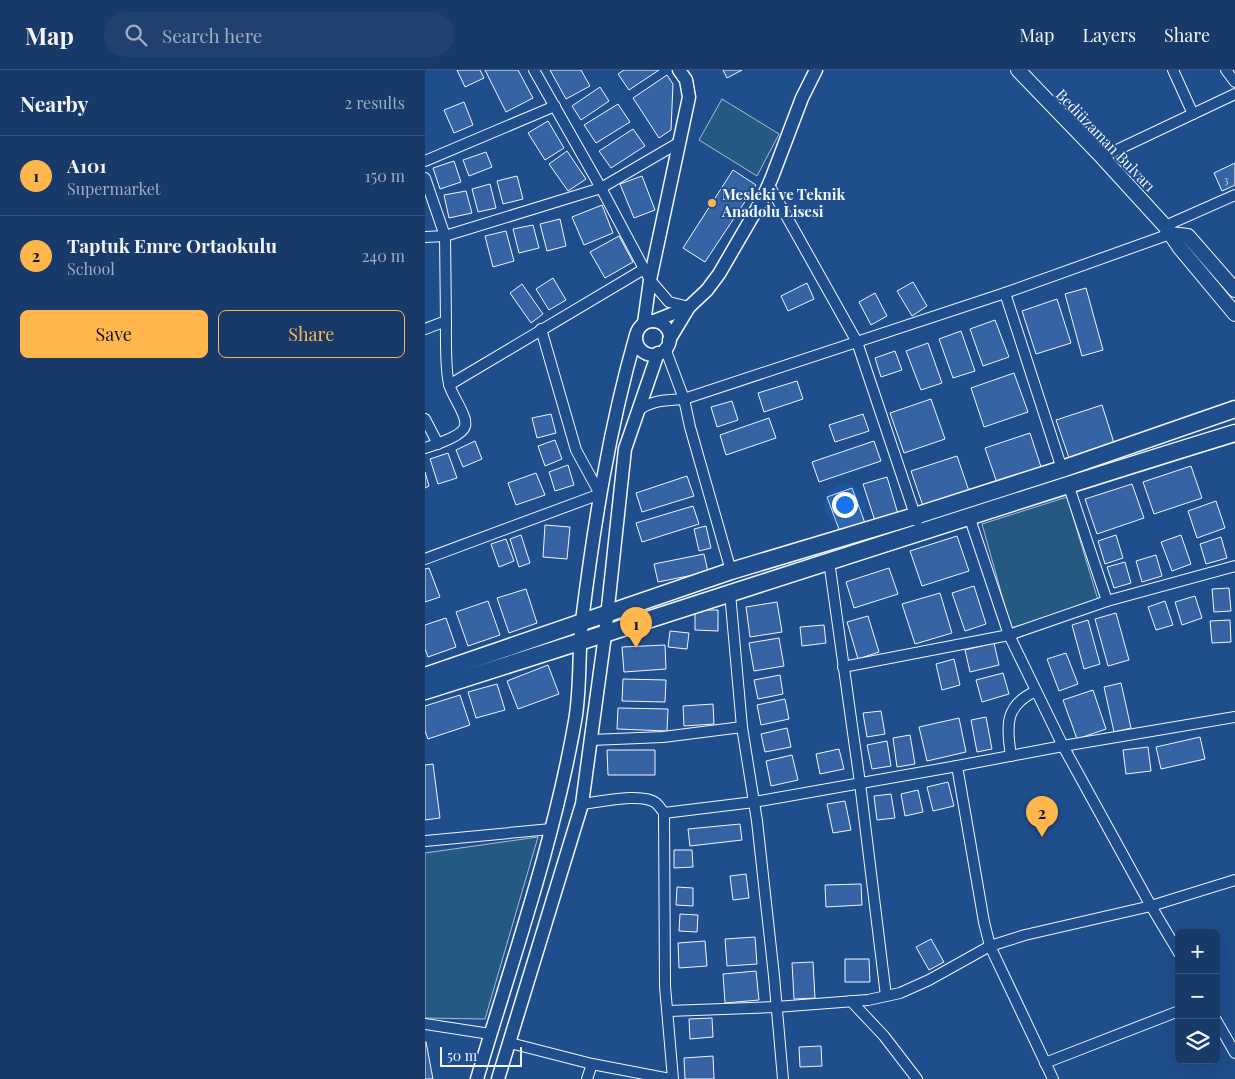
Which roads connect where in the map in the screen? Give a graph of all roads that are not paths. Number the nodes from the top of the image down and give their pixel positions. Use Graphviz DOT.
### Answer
graph roads {
  1 [pos="533,70"];
  2 [pos="679,70"];
  3 [pos="816,70"];
  4 [pos="1018,70"];
  5 [pos="1173,70"];
  6 [pos="1226,70"];
  7 [pos="1235,82"];
  8 [pos="1235,94"];
  9 [pos="555,106"];
  10 [pos="1193,114"];
  11 [pos="680,142"];
  12 [pos="1102,156"];
  13 [pos="425,161"];
  14 [pos="425,178"];
  15 [pos="769,185"];
  16 [pos="601,188"];
  17 [pos="1235,196"];
  18 [pos="1168,230"];
  19 [pos="445,236"];
  20 [pos="425,237"];
  21 [pos="647,274"];
  22 [pos="1235,290"];
  23 [pos="1005,294"];
  24 [pos="689,307"];
  25 [pos="1235,314"];
  26 [pos="446,321"];
  27 [pos="649,322"];
  28 [pos="425,329"];
  29 [pos="541,329"];
  30 [pos="636,335"];
  31 [pos="857,342"];
  32 [pos="664,347"];
  33 [pos="449,385"];
  34 [pos="684,399"];
  35 [pos="1235,409"];
  36 [pos="638,410"];
  37 [pos="425,418"];
  38 [pos="1235,433"];
  39 [pos="438,444"];
  40 [pos="425,448"];
  41 [pos="1065,476"];
  42 [pos="600,494"];
  43 [pos="969,516"];
  44 [pos="918,524"];
  45 [pos="425,559"];
  46 [pos="829,561"];
  47 [pos="1235,566"];
  48 [pos="731,571"];
  49 [pos="730,593"];
  50 [pos="1107,601"];
  51 [pos="607,613"];
  52 [pos="582,621"];
  53 [pos="605,635"];
  54 [pos="1009,635"];
  55 [pos="579,642"];
  56 [pos="843,668"];
  57 [pos="425,676"];
  58 [pos="425,691"];
  59 [pos="1036,691"];
  60 [pos="1235,717"];
  61 [pos="742,726"];
  62 [pos="591,740"];
  63 [pos="1063,746"];
  64 [pos="1011,756"];
  65 [pos="957,766"];
  66 [pos="860,783"];
  67 [pos="754,802"];
  68 [pos="582,804"];
  69 [pos="664,813"];
  70 [pos="551,829"];
  71 [pos="425,841"];
  72 [pos="1235,880"];
  73 [pos="1151,906"];
  74 [pos="990,946"];
  75 [pos="1175,946"];
  76 [pos="886,996"];
  77 [pos="851,1001"];
  78 [pos="777,1007"];
  79 [pos="667,1012"];
  80 [pos="1175,1013"];
  81 [pos="425,1024"];
  82 [pos="1220,1027"];
  83 [pos="490,1034"];
  84 [pos="510,1043"];
  85 [pos="1235,1053"];
  86 [pos="1045,1063"];
  87 [pos="591,1064"];
  88 [pos="477,1079"];
  89 [pos="499,1079"];
  90 [pos="587,1079"];
  91 [pos="671,1079"];
  92 [pos="783,1079"];
  93 [pos="917,1079"];
  94 [pos="1053,1079"];
  1 -- 9 [label="street"];
  2 -- 11 [label="street"];
  3 -- 15 [label="street"];
  4 -- 12 [label="main road, Bediüzaman Bulvarı"];
  5 -- 10 [label="street"];
  6 -- 7 [label="street"];
  8 -- 10 [label="street"];
  9 -- 13 [label="street"];
  9 -- 16 [label="street"];
  10 -- 12 [label="street"];
  11 -- 16 [label="street"];
  11 -- 21 [label="street"];
  12 -- 18 [label="main road, Bediüzaman Bulvarı"];
  14 -- 19 [label="street"];
  15 -- 24 [label="street"];
  15 -- 31 [label="street"];
  16 -- 19 [label="street"];
  16 -- 21 [label="street"];
  17 -- 18 [label="street"];
  18 -- 22 [label="main road"];
  18 -- 23 [label="street"];
  18 -- 25 [label="main road, Bediüzaman Bulvarı"];
  19 -- 20 [label="street"];
  19 -- 26 [label="street"];
  21 -- 24 [label="street"];
  21 -- 27 [label="street"];
  21 -- 29 [label="street"];
  23 -- 31 [label="street"];
  23 -- 41 [label="street"];
  24 -- 27 [label="street"];
  24 -- 32 [label="street"];
  26 -- 28 [label="street"];
  26 -- 33 [label="street"];
  27 -- 30 [label="street"];
  27 -- 32 [label="street"];
  29 -- 33 [label="street"];
  29 -- 42 [label="street"];
  30 -- 32 [label="street"];
  30 -- 42 [label="street"];
  31 -- 34 [label="street"];
  31 -- 44 [label="street"];
  32 -- 34 [label="street"];
  32 -- 36 [label="street"];
  33 -- 39 [label="street"];
  34 -- 36 [label="street"];
  34 -- 48 [label="street"];
  35 -- 41 [label="main road"];
  36 -- 51 [label="street"];
  37 -- 39 [label="street"];
  38 -- 41 [label="main road"];
  39 -- 40 [label="street"];
  41 -- 43 [label="main road"];
  41 -- 44 [label="main road"];
  41 -- 50 [label="street"];
  42 -- 45 [label="street"];
  42 -- 52 [label="street"];
  43 -- 44 [label="main road"];
  43 -- 54 [label="street"];
  44 -- 46 [label="main road"];
  44 -- 48 [label="main road"];
  46 -- 49 [label="main road"];
  46 -- 56 [label="street"];
  47 -- 50 [label="street"];
  48 -- 51 [label="main road"];
  49 -- 53 [label="main road"];
  49 -- 61 [label="street"];
  50 -- 54 [label="street"];
  51 -- 52 [label="main road"];
  51 -- 53 [label="street"];
  52 -- 55 [label="street"];
  52 -- 57 [label="main road"];
  53 -- 55 [label="main road"];
  53 -- 62 [label="street"];
  54 -- 56 [label="street"];
  54 -- 59 [label="street"];
  55 -- 58 [label="main road"];
  55 -- 70 [label="street"];
  56 -- 66 [label="street"];
  59 -- 63 [label="street"];
  59 -- 64 [label="street"];
  60 -- 63 [label="street"];
  61 -- 62 [label="street"];
  61 -- 67 [label="street"];
  62 -- 68 [label="street"];
  63 -- 64 [label="street"];
  63 -- 73 [label="street"];
  64 -- 65 [label="street"];
  65 -- 66 [label="street"];
  65 -- 74 [label="street"];
  66 -- 67 [label="street"];
  66 -- 76 [label="street"];
  67 -- 69 [label="street"];
  67 -- 78 [label="street"];
  68 -- 69 [label="street"];
  68 -- 84 [label="street"];
  69 -- 79 [label="street"];
  70 -- 71 [label="street"];
  70 -- 83 [label="street"];
  72 -- 73 [label="street"];
  73 -- 74 [label="street"];
  73 -- 75 [label="street"];
  74 -- 76 [label="street"];
  74 -- 86 [label="street"];
  76 -- 77 [label="street"];
  77 -- 78 [label="street"];
  77 -- 93 [label="street"];
  78 -- 79 [label="street"];
  78 -- 92 [label="street"];
  79 -- 91 [label="street"];
  80 -- 86 [label="street"];
  81 -- 83 [label="street"];
  82 -- 85 [label="street"];
  83 -- 88 [label="street"];
  84 -- 87 [label="street"];
  84 -- 89 [label="street"];
  86 -- 94 [label="street"];
  87 -- 90 [label="street"];
  87 -- 91 [label="street"];
}
